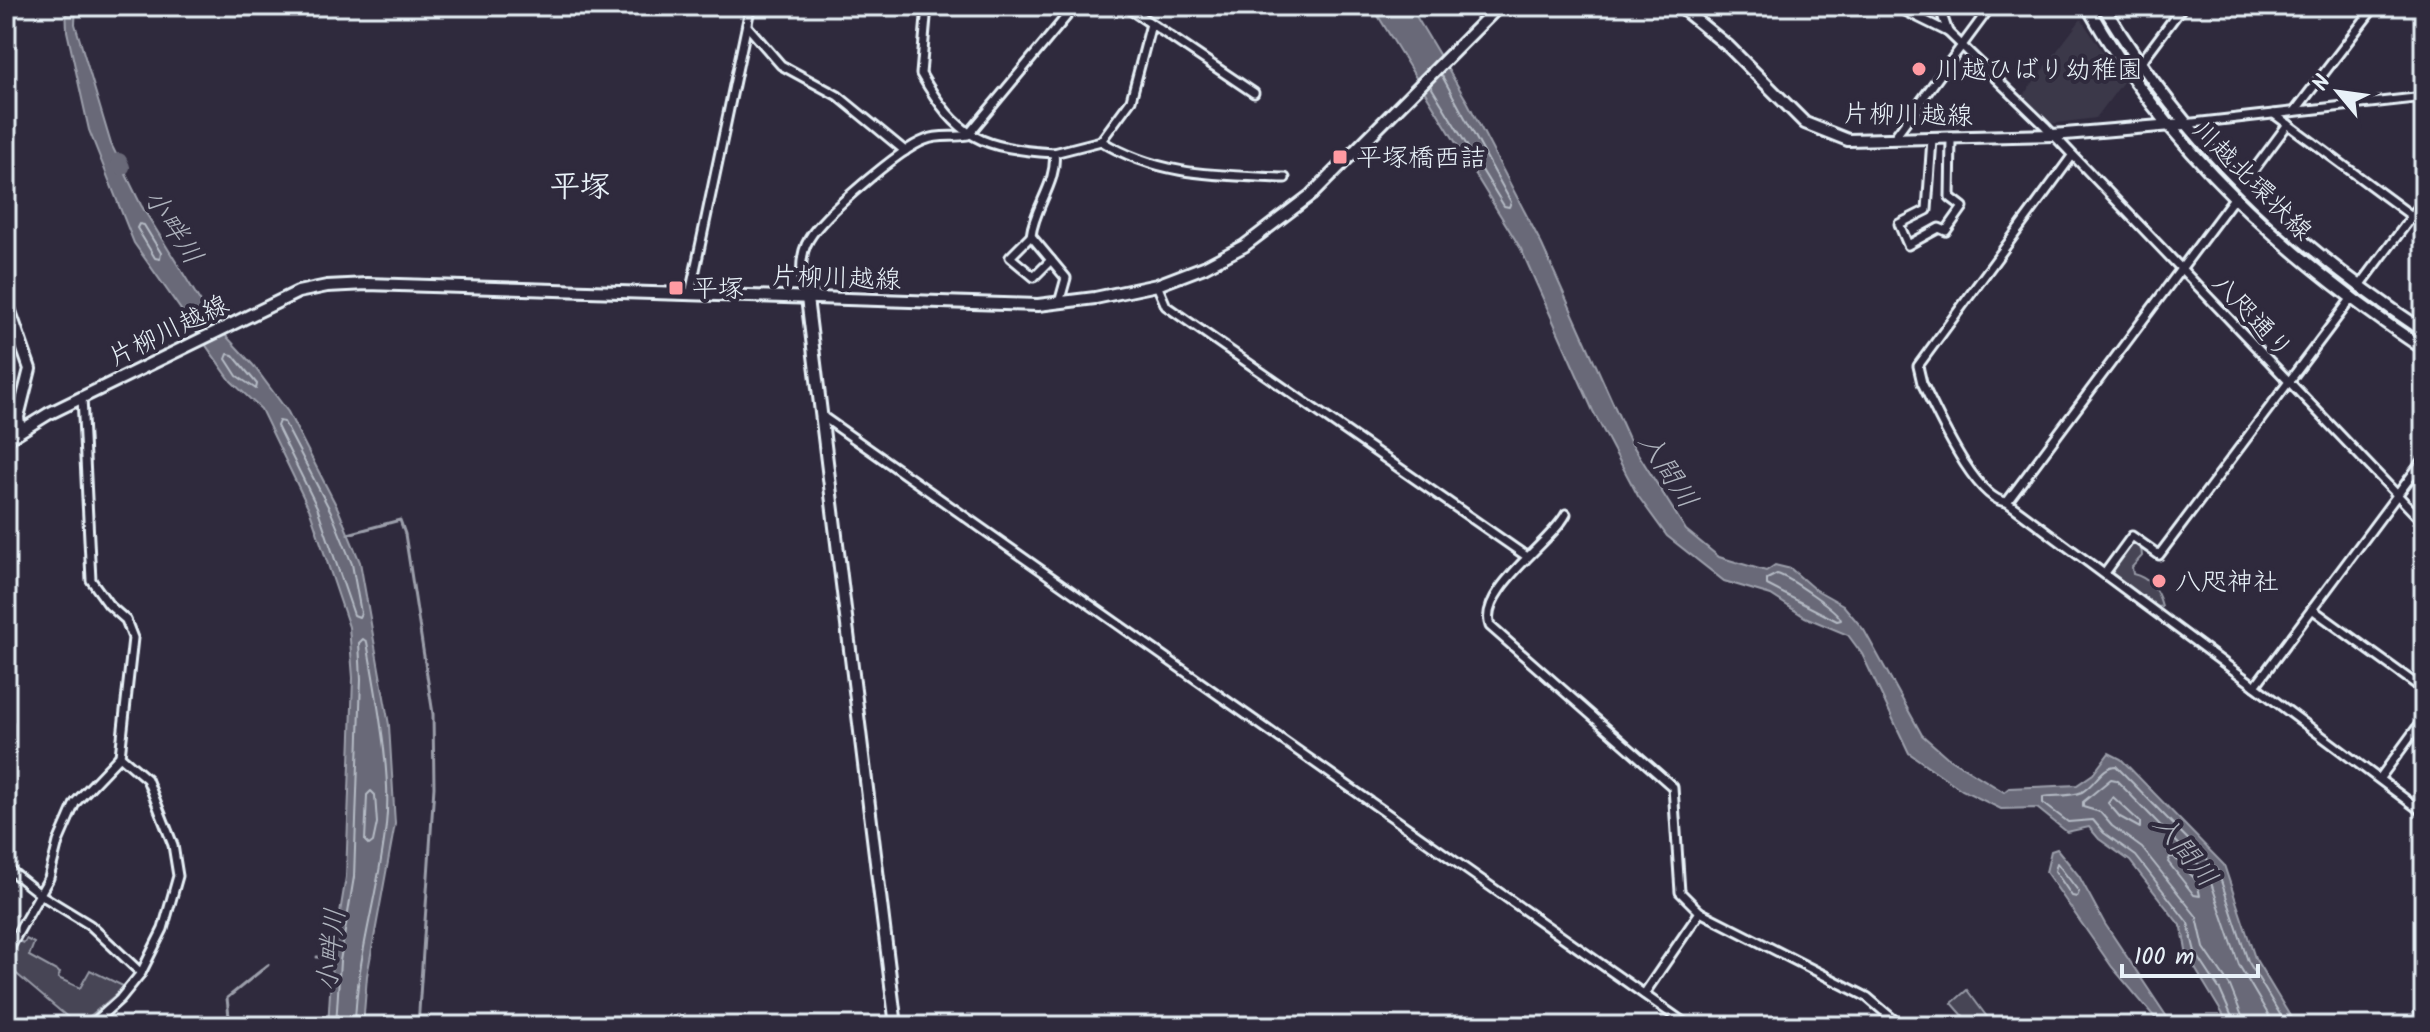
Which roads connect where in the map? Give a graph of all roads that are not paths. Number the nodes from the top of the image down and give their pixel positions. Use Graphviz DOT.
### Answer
graph roads {
  1 [pos="748,6"];
  2 [pos="927,6"];
  3 [pos="1075,6"];
  4 [pos="1125,6"];
  5 [pos="1499,6"];
  6 [pos="1679,6"];
  7 [pos="1895,6"];
  8 [pos="1939,6"];
  9 [pos="1991,6"];
  10 [pos="2087,6"];
  11 [pos="2103,6"];
  12 [pos="2183,6"];
  13 [pos="2375,6"];
  14 [pos="1151,24"];
  15 [pos="747,26"];
  16 [pos="1948,32"];
  17 [pos="1964,45"];
  18 [pos="2139,66"];
  19 [pos="1254,93"];
  20 [pos="2424,97"];
  21 [pos="2295,111"];
  22 [pos="2274,114"];
  23 [pos="2184,124"];
  24 [pos="2288,124"];
  25 [pos="2168,125"];
  26 [pos="968,135"];
  27 [pos="2053,135"];
  28 [pos="1932,139"];
  29 [pos="1951,140"];
  30 [pos="1101,141"];
  31 [pos="1891,141"];
  32 [pos="905,151"];
  33 [pos="1054,153"];
  34 [pos="2072,156"];
  35 [pos="1285,178"];
  36 [pos="2242,186"];
  37 [pos="2234,198"];
  38 [pos="2424,200"];
  39 [pos="2412,217"];
  40 [pos="2424,225"];
  41 [pos="1031,236"];
  42 [pos="1051,260"];
  43 [pos="2181,269"];
  44 [pos="1157,285"];
  45 [pos="2359,287"];
  46 [pos="690,294"];
  47 [pos="807,298"];
  48 [pos="2351,299"];
  49 [pos="1059,303"];
  50 [pos="7,306"];
  51 [pos="2424,331"];
  52 [pos="2424,349"];
  53 [pos="2289,383"];
  54 [pos="82,397"];
  55 [pos="822,416"];
  56 [pos="20,430"];
  57 [pos="6,440"];
  58 [pos="2424,459"];
  59 [pos="2397,495"];
  60 [pos="2007,502"];
  61 [pos="1566,514"];
  62 [pos="2424,523"];
  63 [pos="1526,556"];
  64 [pos="2105,573"];
  65 [pos="2312,609"];
  66 [pos="2255,686"];
  67 [pos="2424,690"];
  68 [pos="2424,718"];
  69 [pos="6,725"];
  70 [pos="6,736"];
  71 [pos="120,756"];
  72 [pos="2380,778"];
  73 [pos="2424,813"];
  74 [pos="6,867"];
  75 [pos="41,895"];
  76 [pos="1700,912"];
  77 [pos="6,954"];
  78 [pos="141,973"];
  79 [pos="1644,994"];
  80 [pos="90,1026"];
  81 [pos="896,1026"];
  82 [pos="1689,1026"];
  83 [pos="1901,1026"];
  1 -- 15 [label="street"];
  2 -- 26 [label="street"];
  3 -- 26 [label="street"];
  4 -- 14 [label="street"];
  5 -- 44 [label="main road, 片柳川越線"];
  6 -- 31 [label="main road, 片柳川越線"];
  7 -- 16 [label="street, 八咫通り"];
  8 -- 16 [label="street"];
  9 -- 17 [label="street"];
  10 -- 25 [label="main road, 川越北環状線"];
  11 -- 18 [label="main road, 川越北環状線"];
  12 -- 18 [label="street"];
  13 -- 21 [label="street"];
  14 -- 19 [label="street"];
  14 -- 30 [label="street"];
  15 -- 32 [label="street"];
  15 -- 46 [label="street"];
  16 -- 17 [label="street, 八咫通り"];
  17 -- 27 [label="street, 八咫通り"];
  17 -- 31 [label="street"];
  18 -- 23 [label="main road, 川越北環状線"];
  20 -- 21 [label="street"];
  21 -- 22 [label="street"];
  22 -- 23 [label="street"];
  22 -- 24 [label="street"];
  23 -- 25 [label="main road, 片柳川越線"];
  23 -- 36 [label="main road, 川越北環状線"];
  24 -- 36 [label="street"];
  24 -- 39 [label="street"];
  25 -- 27 [label="main road, 片柳川越線"];
  25 -- 37 [label="main road, 川越北環状線"];
  26 -- 32 [label="street"];
  26 -- 33 [label="street"];
  27 -- 29 [label="main road, 片柳川越線"];
  27 -- 34 [label="street, 八咫通り"];
  28 -- 29 [label="main road, 片柳川越線"];
  28 -- 29 [label="street"];
  28 -- 31 [label="main road, 片柳川越線"];
  30 -- 33 [label="street"];
  30 -- 35 [label="street"];
  32 -- 47 [label="street"];
  33 -- 41 [label="street"];
  34 -- 43 [label="street, 八咫通り"];
  34 -- 60 [label="street"];
  36 -- 45 [label="main road, 川越北環状線"];
  37 -- 43 [label="street"];
  37 -- 48 [label="main road, 川越北環状線"];
  38 -- 39 [label="street"];
  39 -- 40 [label="street"];
  39 -- 45 [label="street"];
  41 -- 42 [label="street"];
  41 -- 42 [label="street"];
  42 -- 49 [label="street"];
  43 -- 53 [label="street, 八咫通り"];
  43 -- 60 [label="street"];
  44 -- 49 [label="main road, 片柳川越線"];
  44 -- 63 [label="street"];
  45 -- 51 [label="main road, 川越北環状線"];
  46 -- 47 [label="main road, 片柳川越線"];
  46 -- 54 [label="main road, 片柳川越線"];
  47 -- 49 [label="main road, 片柳川越線"];
  47 -- 55 [label="main road"];
  48 -- 52 [label="main road, 川越北環状線"];
  48 -- 53 [label="street"];
  50 -- 56 [label="main road"];
  53 -- 59 [label="street, 八咫通り"];
  53 -- 64 [label="street"];
  54 -- 56 [label="main road, 片柳川越線"];
  54 -- 71 [label="street"];
  55 -- 79 [label="street"];
  55 -- 81 [label="main road"];
  56 -- 57 [label="main road, 片柳川越線"];
  58 -- 59 [label="street"];
  59 -- 62 [label="street, 八咫通り"];
  59 -- 65 [label="street"];
  60 -- 64 [label="street"];
  61 -- 63 [label="street"];
  63 -- 76 [label="street"];
  64 -- 66 [label="street"];
  65 -- 66 [label="street"];
  65 -- 67 [label="street"];
  66 -- 72 [label="street"];
  68 -- 72 [label="street"];
  69 -- 70 [label="main road"];
  71 -- 75 [label="street"];
  71 -- 78 [label="street"];
  72 -- 73 [label="street"];
  74 -- 75 [label="street"];
  75 -- 77 [label="street"];
  75 -- 78 [label="street"];
  76 -- 79 [label="street"];
  76 -- 83 [label="street"];
  78 -- 80 [label="street"];
  79 -- 82 [label="street"];
}
